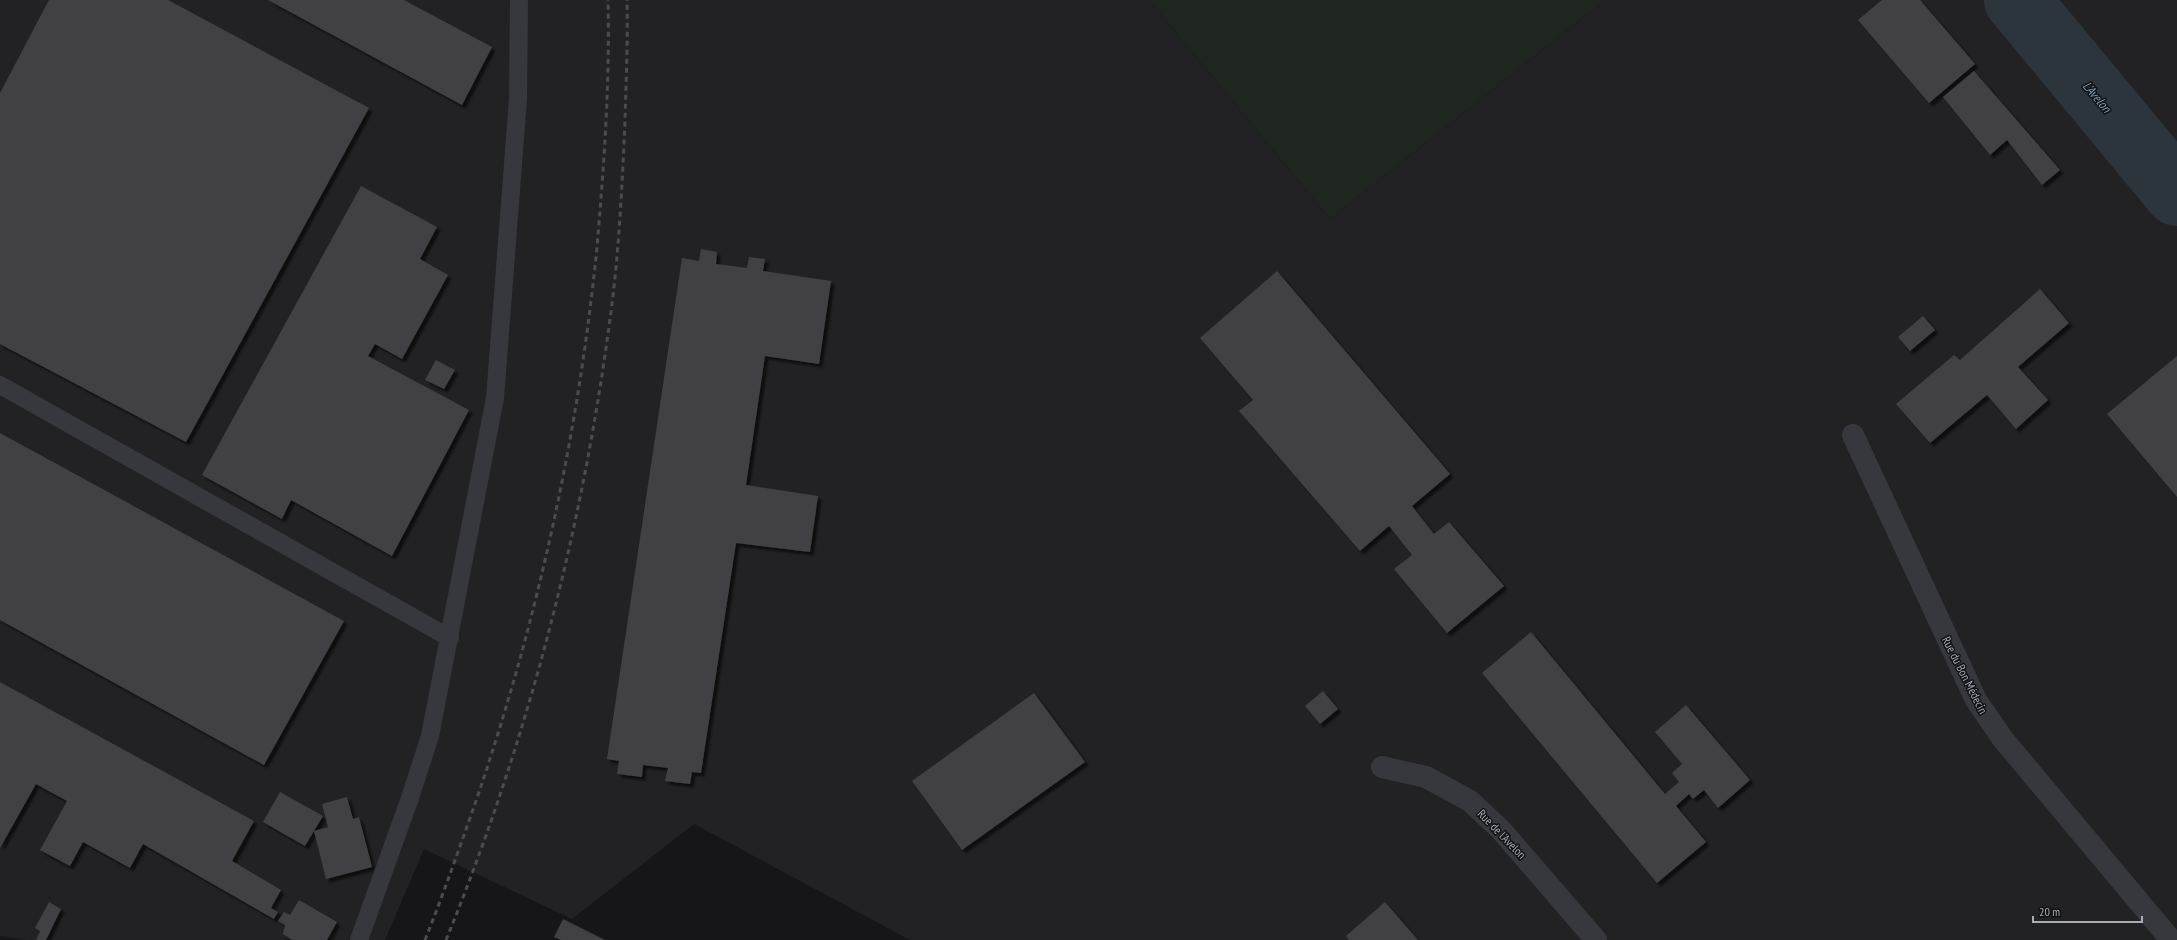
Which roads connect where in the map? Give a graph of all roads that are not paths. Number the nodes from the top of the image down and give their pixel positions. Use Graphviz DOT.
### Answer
graph roads {
  1 [pos="519,0"];
  2 [pos="0,385"];
  3 [pos="1853,435"];
  4 [pos="450,638"];
  5 [pos="1382,767"];
  6 [pos="358,940"];
  7 [pos="1596,940"];
  8 [pos="2171,940"];
  1 -- 4 [label="lane"];
  2 -- 4 [label="lane"];
  3 -- 8 [label="street, Rue du Bon Médecin"];
  4 -- 6 [label="lane"];
  5 -- 7 [label="street, Rue de l'Avelon"];
}
